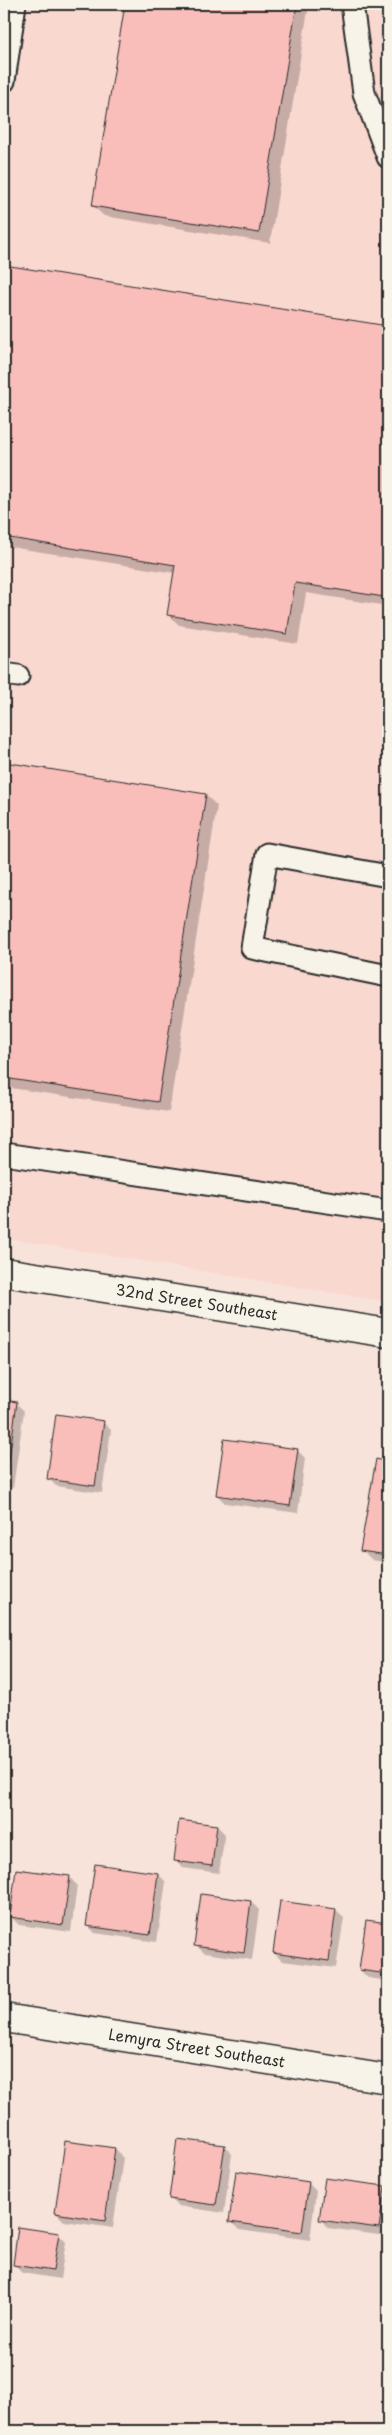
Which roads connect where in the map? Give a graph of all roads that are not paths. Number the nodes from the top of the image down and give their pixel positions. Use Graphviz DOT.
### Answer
graph roads {
  1 [pos="15,4"];
  2 [pos="352,4"];
  3 [pos="4,81"];
  4 [pos="388,157"];
  5 [pos="388,876"];
  6 [pos="388,976"];
  7 [pos="4,1154"];
  8 [pos="388,1211"];
  9 [pos="4,1272"];
  10 [pos="388,1333"];
  11 [pos="4,2018"];
  12 [pos="388,2079"];
  1 -- 3 [label="lane"];
  2 -- 4 [label="lane"];
  5 -- 6 [label="lane"];
  7 -- 8 [label="lane"];
  9 -- 10 [label="street, 32nd Street Southeast"];
  11 -- 12 [label="street, Lemyra Street Southeast"];
}
